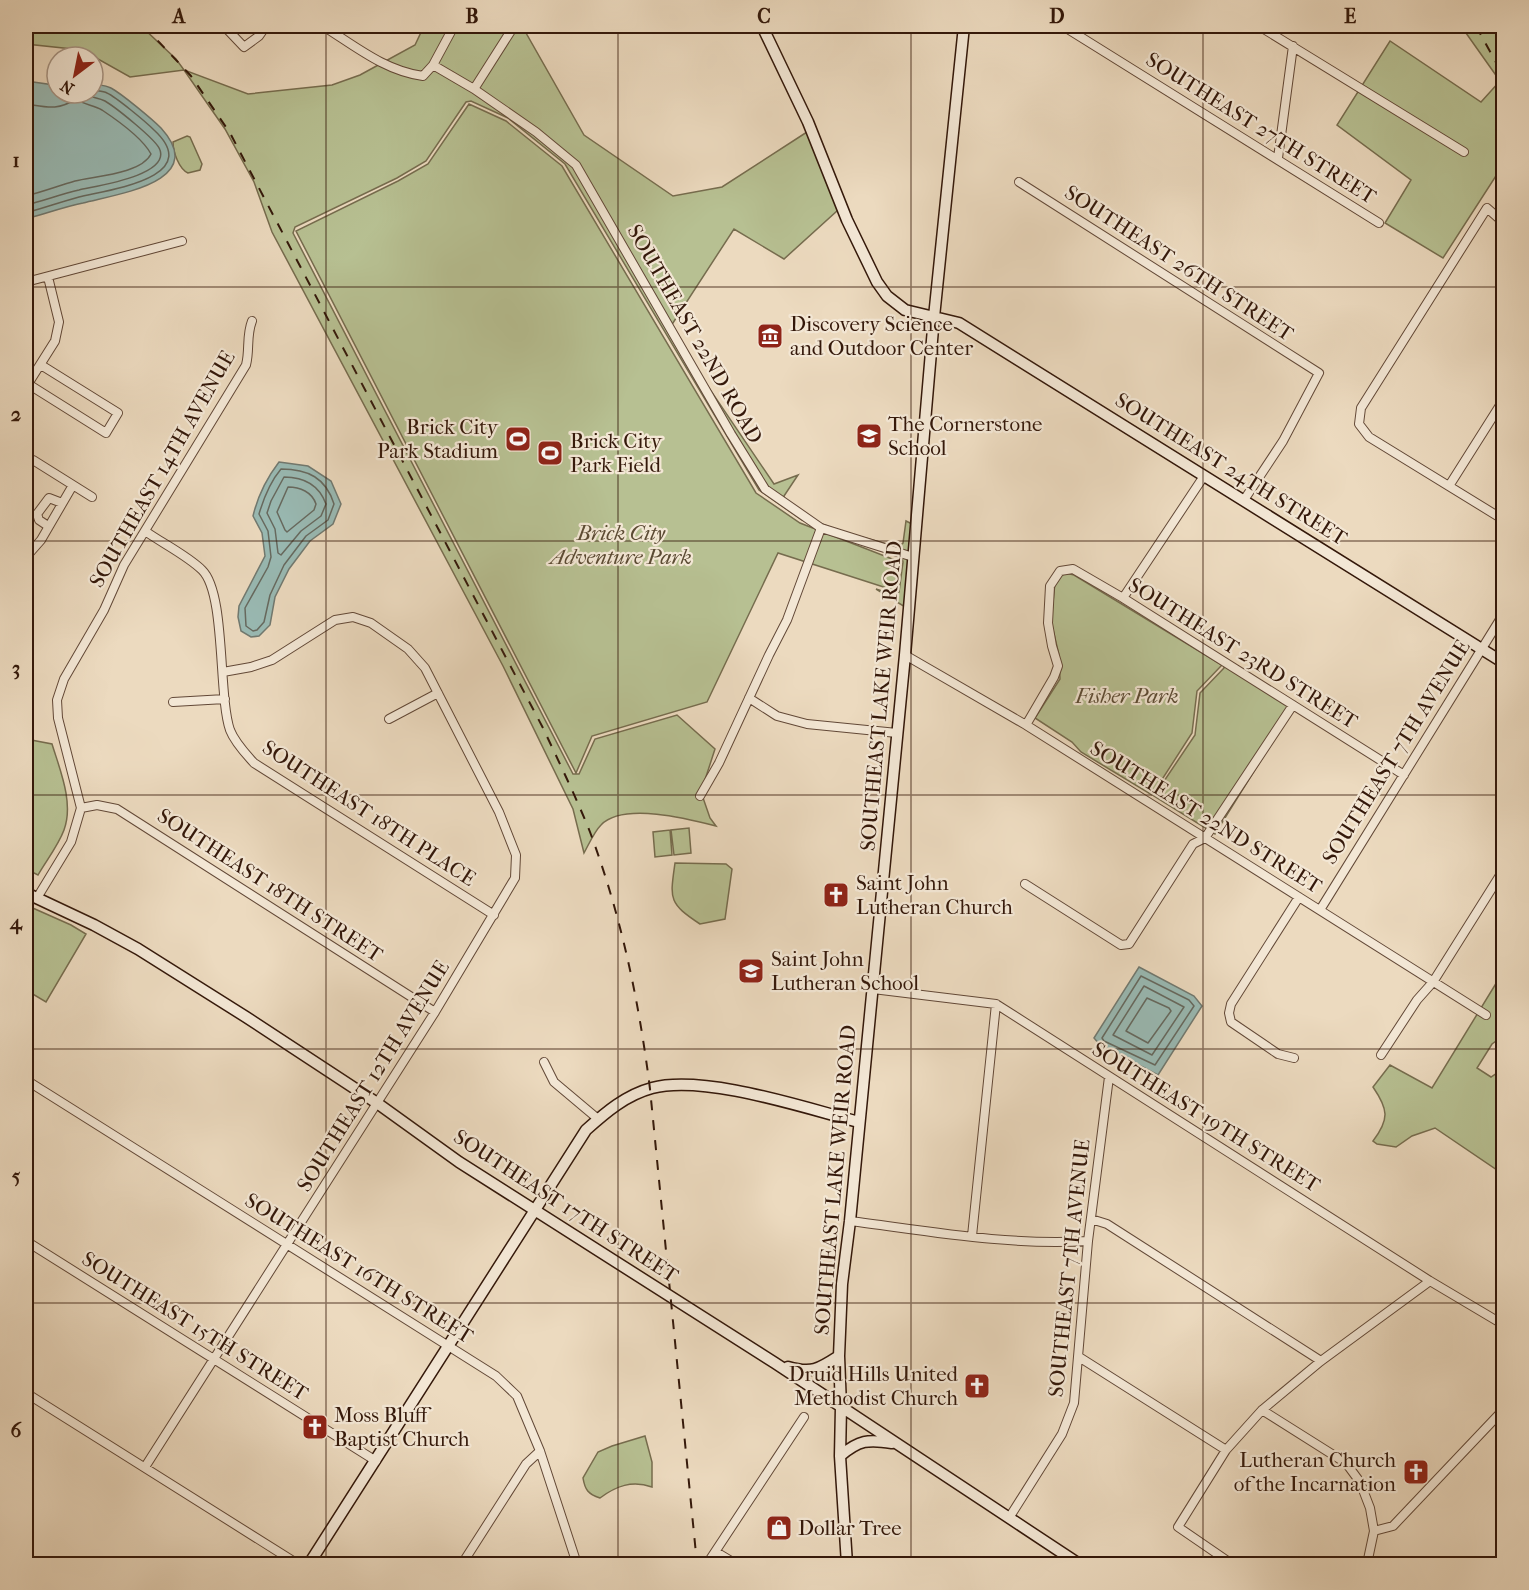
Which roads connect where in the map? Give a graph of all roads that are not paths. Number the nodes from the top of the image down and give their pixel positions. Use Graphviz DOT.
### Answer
graph roads {
  1 [pos="225,26"];
  2 [pos="266,26"];
  3 [pos="324,26"];
  4 [pos="454,26"];
  5 [pos="514,26"];
  6 [pos="762,26"];
  7 [pos="964,26"];
  8 [pos="1063,26"];
  9 [pos="1259,26"];
  10 [pos="1293,46"];
  11 [pos="433,65"];
  12 [pos="474,89"];
  13 [pos="1464,152"];
  14 [pos="1278,158"];
  15 [pos="1019,182"];
  16 [pos="1379,223"];
  17 [pos="1503,223"];
  18 [pos="182,241"];
  19 [pos="48,277"];
  20 [pos="26,282"];
  21 [pos="934,317"];
  22 [pos="252,321"];
  23 [pos="40,365"];
  24 [pos="27,386"];
  25 [pos="1503,399"];
  26 [pos="26,461"];
  27 [pos="1204,476"];
  28 [pos="73,485"];
  29 [pos="1449,486"];
  30 [pos="92,497"];
  31 [pos="1244,500"];
  32 [pos="62,504"];
  33 [pos="1503,520"];
  34 [pos="48,525"];
  35 [pos="821,528"];
  36 [pos="145,531"];
  37 [pos="26,557"];
  38 [pos="913,557"];
  39 [pos="26,594"];
  40 [pos="1123,598"];
  41 [pos="26,606"];
  42 [pos="1503,613"];
  43 [pos="1481,649"];
  44 [pos="905,655"];
  45 [pos="1503,663"];
  46 [pos="223,672"];
  47 [pos="438,693"];
  48 [pos="749,698"];
  49 [pos="225,699"];
  50 [pos="173,702"];
  51 [pos="1293,705"];
  52 [pos="389,720"];
  53 [pos="1026,725"];
  54 [pos="897,733"];
  55 [pos="1404,775"];
  56 [pos="700,796"];
  57 [pos="81,808"];
  58 [pos="1205,838"];
  59 [pos="1503,868"];
  60 [pos="1024,884"];
  61 [pos="26,893"];
  62 [pos="1299,897"];
  63 [pos="37,898"];
  64 [pos="1320,910"];
  65 [pos="494,915"];
  66 [pos="1433,982"];
  67 [pos="873,989"];
  68 [pos="996,1004"];
  69 [pos="435,1012"];
  70 [pos="1486,1015"];
  71 [pos="1382,1055"];
  72 [pos="1294,1058"];
  73 [pos="544,1062"];
  74 [pos="1109,1077"];
  75 [pos="26,1080"];
  76 [pos="377,1103"];
  77 [pos="598,1119"];
  78 [pos="859,1122"];
  79 [pos="535,1210"];
  80 [pos="1091,1219"];
  81 [pos="850,1221"];
  82 [pos="972,1236"];
  83 [pos="26,1241"];
  84 [pos="1088,1241"];
  85 [pos="288,1245"];
  86 [pos="1430,1281"];
  87 [pos="1503,1325"];
  88 [pos="449,1345"];
  89 [pos="839,1356"];
  90 [pos="1079,1357"];
  91 [pos="215,1360"];
  92 [pos="1321,1361"];
  93 [pos="775,1363"];
  94 [pos="26,1393"];
  95 [pos="841,1407"];
  96 [pos="1503,1409"];
  97 [pos="1262,1410"];
  98 [pos="804,1417"];
  99 [pos="897,1444"];
  100 [pos="1226,1450"];
  101 [pos="540,1451"];
  102 [pos="840,1456"];
  103 [pos="376,1461"];
  104 [pos="145,1467"];
  105 [pos="1009,1518"];
  106 [pos="1374,1531"];
  107 [pos="716,1552"];
  108 [pos="310,1564"];
  109 [pos="462,1564"];
  110 [pos="577,1564"];
  111 [pos="707,1564"];
  112 [pos="736,1564"];
  113 [pos="847,1564"];
  114 [pos="1079,1564"];
  115 [pos="1232,1564"];
  116 [pos="1367,1564"];
  1 -- 2 [label="street"];
  3 -- 11 [label="street"];
  4 -- 11 [label="street"];
  5 -- 12 [label="street"];
  6 -- 21 [label="main road, SOUTHEAST 24TH STREET"];
  7 -- 21 [label="main road, SOUTHEAST LAKE WEIR ROAD"];
  8 -- 14 [label="street, SOUTHEAST 27TH STREET"];
  9 -- 10 [label="street"];
  10 -- 13 [label="street"];
  10 -- 14 [label="street"];
  11 -- 12 [label="street, SOUTHEAST 22ND ROAD"];
  12 -- 35 [label="street, SOUTHEAST 22ND ROAD"];
  14 -- 16 [label="street, SOUTHEAST 27TH STREET"];
  15 -- 31 [label="street, SOUTHEAST 26TH STREET"];
  17 -- 29 [label="street"];
  18 -- 19 [label="street"];
  19 -- 20 [label="street"];
  19 -- 23 [label="street"];
  21 -- 27 [label="main road, SOUTHEAST 24TH STREET"];
  21 -- 38 [label="main road, SOUTHEAST LAKE WEIR ROAD"];
  22 -- 36 [label="street, SOUTHEAST 14TH AVENUE"];
  23 -- 24 [label="street"];
  23 -- 24 [label="street"];
  25 -- 29 [label="street"];
  26 -- 28 [label="street"];
  27 -- 31 [label="main road, SOUTHEAST 24TH STREET"];
  27 -- 40 [label="street"];
  28 -- 30 [label="street"];
  28 -- 32 [label="street"];
  29 -- 33 [label="street"];
  31 -- 43 [label="main road, SOUTHEAST 24TH STREET"];
  32 -- 34 [label="street"];
  32 -- 34 [label="street"];
  34 -- 37 [label="street"];
  35 -- 38 [label="street, SOUTHEAST 22ND ROAD"];
  35 -- 48 [label="street"];
  36 -- 46 [label="street, SOUTHEAST 18TH PLACE"];
  36 -- 57 [label="street, SOUTHEAST 14TH AVENUE"];
  38 -- 44 [label="main road, SOUTHEAST LAKE WEIR ROAD"];
  39 -- 41 [label="street"];
  40 -- 51 [label="street, SOUTHEAST 23RD STREET"];
  40 -- 53 [label="street, SOUTHEAST 23RD STREET"];
  42 -- 43 [label="street, SOUTHEAST 7TH AVENUE"];
  43 -- 45 [label="main road, SOUTHEAST 24TH STREET"];
  43 -- 55 [label="street, SOUTHEAST 7TH AVENUE"];
  44 -- 53 [label="street, SOUTHEAST 22ND STREET"];
  44 -- 54 [label="main road, SOUTHEAST LAKE WEIR ROAD"];
  46 -- 47 [label="street"];
  46 -- 49 [label="street, SOUTHEAST 18TH PLACE"];
  47 -- 52 [label="street"];
  47 -- 65 [label="street"];
  48 -- 54 [label="street"];
  48 -- 56 [label="street"];
  49 -- 50 [label="street"];
  49 -- 65 [label="street, SOUTHEAST 18TH PLACE"];
  51 -- 55 [label="street, SOUTHEAST 23RD STREET"];
  51 -- 58 [label="street"];
  53 -- 58 [label="street, SOUTHEAST 22ND STREET"];
  54 -- 67 [label="main road, SOUTHEAST LAKE WEIR ROAD"];
  55 -- 64 [label="street, SOUTHEAST 7TH AVENUE"];
  57 -- 63 [label="street"];
  57 -- 69 [label="street, SOUTHEAST 18TH STREET"];
  58 -- 60 [label="street"];
  58 -- 62 [label="street, SOUTHEAST 22ND STREET"];
  59 -- 66 [label="street"];
  61 -- 63 [label="main road, SOUTHEAST 17TH STREET"];
  62 -- 64 [label="street, SOUTHEAST 22ND STREET"];
  62 -- 72 [label="street"];
  63 -- 76 [label="main road, SOUTHEAST 17TH STREET"];
  64 -- 66 [label="street, SOUTHEAST 22ND STREET"];
  65 -- 69 [label="street, SOUTHEAST 12TH AVENUE"];
  66 -- 70 [label="street, SOUTHEAST 22ND STREET"];
  66 -- 71 [label="street"];
  67 -- 68 [label="street, SOUTHEAST 19TH STREET"];
  67 -- 78 [label="main road, SOUTHEAST LAKE WEIR ROAD"];
  68 -- 74 [label="street, SOUTHEAST 19TH STREET"];
  68 -- 82 [label="street"];
  69 -- 76 [label="street, SOUTHEAST 12TH AVENUE"];
  73 -- 77 [label="street"];
  74 -- 80 [label="street, SOUTHEAST 7TH AVENUE"];
  74 -- 86 [label="street, SOUTHEAST 19TH STREET"];
  75 -- 85 [label="street, SOUTHEAST 16TH STREET"];
  76 -- 79 [label="main road, SOUTHEAST 17TH STREET"];
  76 -- 85 [label="street, SOUTHEAST 12TH AVENUE"];
  77 -- 78 [label="main road"];
  77 -- 79 [label="main road"];
  78 -- 81 [label="main road, SOUTHEAST LAKE WEIR ROAD"];
  79 -- 88 [label="main road"];
  79 -- 93 [label="main road, SOUTHEAST 17TH STREET"];
  80 -- 84 [label="street, SOUTHEAST 7TH AVENUE"];
  80 -- 92 [label="street"];
  81 -- 82 [label="street"];
  81 -- 89 [label="main road, SOUTHEAST LAKE WEIR ROAD"];
  82 -- 84 [label="street"];
  83 -- 91 [label="street, SOUTHEAST 15TH STREET"];
  84 -- 90 [label="street, SOUTHEAST 7TH AVENUE"];
  85 -- 88 [label="street, SOUTHEAST 16TH STREET"];
  85 -- 91 [label="street, SOUTHEAST 12TH AVENUE"];
  86 -- 87 [label="street, SOUTHEAST 19TH STREET"];
  86 -- 92 [label="street"];
  88 -- 101 [label="street, SOUTHEAST 16TH STREET"];
  88 -- 103 [label="main road"];
  89 -- 93 [label="main road"];
  89 -- 95 [label="main road, SOUTHEAST LAKE WEIR ROAD"];
  90 -- 100 [label="street"];
  90 -- 105 [label="street, SOUTHEAST 7TH AVENUE"];
  91 -- 103 [label="street, SOUTHEAST 15TH STREET"];
  91 -- 104 [label="street, SOUTHEAST 12TH AVENUE"];
  92 -- 97 [label="street"];
  93 -- 95 [label="main road, SOUTHEAST 17TH STREET"];
  94 -- 104 [label="street"];
  95 -- 99 [label="main road, SOUTHEAST 17TH STREET"];
  95 -- 102 [label="main road, SOUTHEAST LAKE WEIR ROAD"];
  96 -- 106 [label="street"];
  97 -- 100 [label="street"];
  97 -- 106 [label="street"];
  98 -- 107 [label="street"];
  99 -- 102 [label="main road"];
  99 -- 105 [label="main road, SOUTHEAST 17TH STREET"];
  100 -- 115 [label="street"];
  101 -- 109 [label="street"];
  101 -- 110 [label="street, SOUTHEAST 16TH STREET"];
  102 -- 113 [label="main road, SOUTHEAST LAKE WEIR ROAD"];
  103 -- 108 [label="main road"];
  104 -- 108 [label="street"];
  105 -- 114 [label="main road, SOUTHEAST 17TH STREET"];
  106 -- 116 [label="street"];
  107 -- 111 [label="street"];
  107 -- 112 [label="street"];
}
